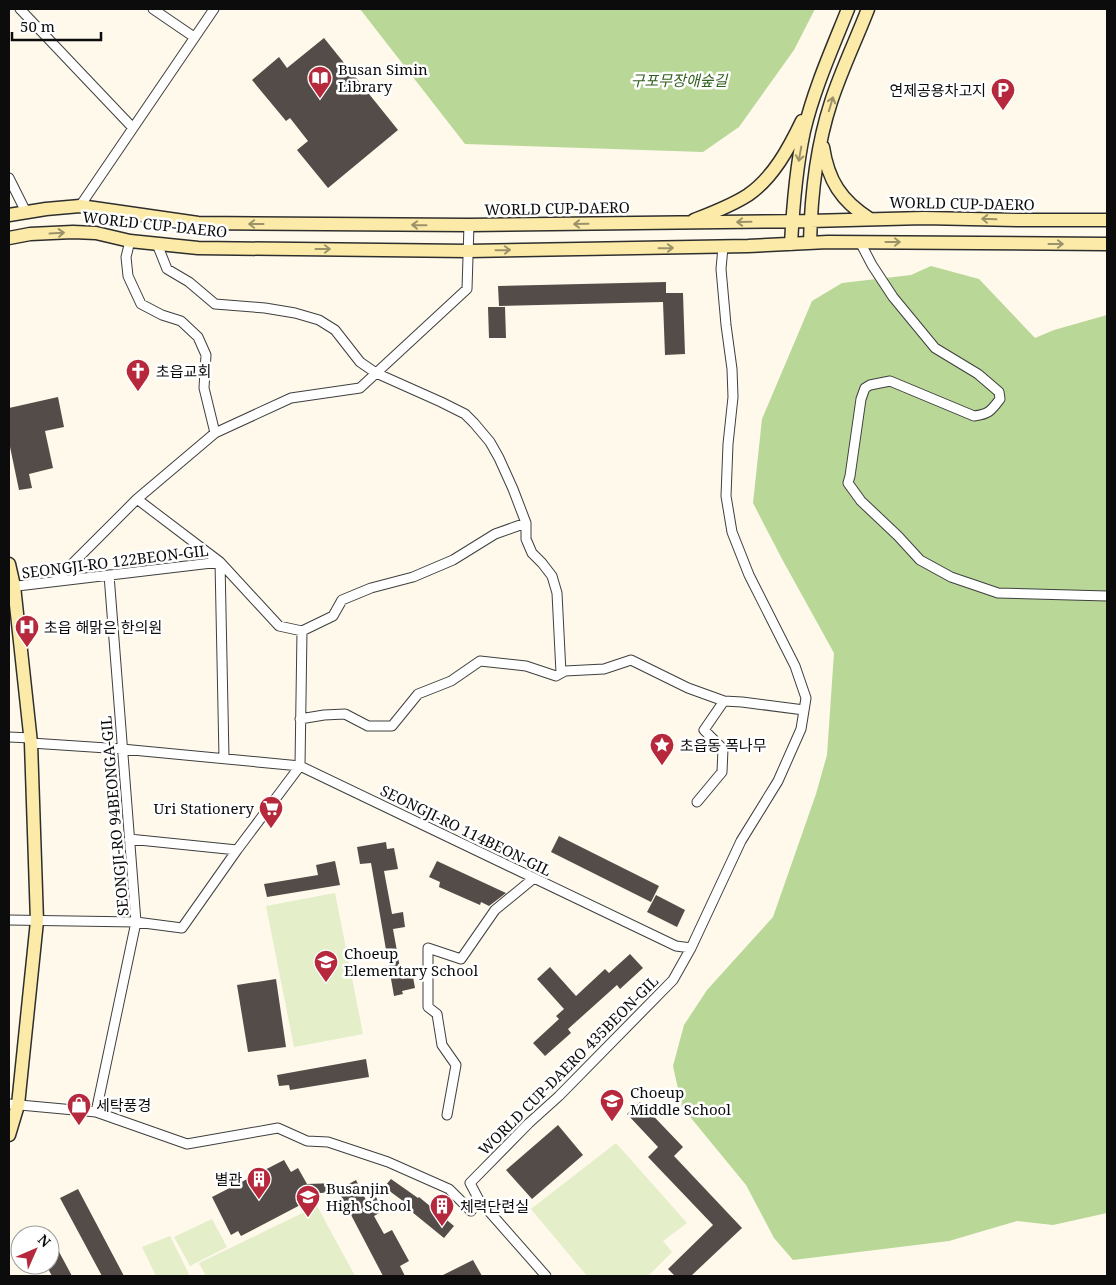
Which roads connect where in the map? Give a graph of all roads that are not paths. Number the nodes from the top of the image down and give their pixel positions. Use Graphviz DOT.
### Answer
graph roads {
  1 [pos="20,9"];
  2 [pos="153,9"];
  3 [pos="214,9"];
  4 [pos="848,9"];
  5 [pos="868,9"];
  6 [pos="194,37"];
  7 [pos="813,98"];
  8 [pos="133,128"];
  9 [pos="822,138"];
  10 [pos="9,178"];
  11 [pos="80,206"];
  12 [pos="16,213"];
  13 [pos="870,218"];
  14 [pos="1107,220"];
  15 [pos="792,221"];
  16 [pos="810,221"];
  17 [pos="688,223"];
  18 [pos="469,225"];
  19 [pos="9,238"];
  20 [pos="130,241"];
  21 [pos="860,242"];
  22 [pos="810,243"];
  23 [pos="158,244"];
  24 [pos="792,244"];
  25 [pos="1107,244"];
  26 [pos="723,247"];
  27 [pos="468,250"];
  28 [pos="376,373"];
  29 [pos="215,433"];
  30 [pos="137,499"];
  31 [pos="526,523"];
  32 [pos="220,562"];
  33 [pos="9,564"];
  34 [pos="109,575"];
  35 [pos="55,581"];
  36 [pos="11,586"];
  37 [pos="1107,596"];
  38 [pos="302,631"];
  39 [pos="561,673"];
  40 [pos="724,701"];
  41 [pos="804,710"];
  42 [pos="300,719"];
  43 [pos="9,737"];
  44 [pos="31,740"];
  45 [pos="122,749"];
  46 [pos="224,758"];
  47 [pos="300,766"];
  48 [pos="697,802"];
  49 [pos="129,840"];
  50 [pos="237,850"];
  51 [pos="534,878"];
  52 [pos="9,920"];
  53 [pos="37,922"];
  54 [pos="136,922"];
  55 [pos="691,948"];
  56 [pos="13,1104"];
  57 [pos="96,1112"];
  58 [pos="447,1115"];
  59 [pos="9,1134"];
  60 [pos="478,1200"];
  61 [pos="546,1276"];
  1 -- 8 [label="street"];
  2 -- 6 [label="street"];
  3 -- 6 [label="street"];
  4 -- 7 [label="main road"];
  9 -- 5 [label="main road, one-way"];
  6 -- 8 [label="street"];
  7 -- 15 [label="main road, one-way"];
  7 -- 17 [label="main road"];
  8 -- 11 [label="street"];
  9 -- 13 [label="main road"];
  9 -- 16 [label="main road"];
  10 -- 12 [label="street"];
  11 -- 12 [label="main road, WORLD CUP-DAERO"];
  18 -- 11 [label="main road, WORLD CUP-DAERO, one-way"];
  14 -- 13 [label="main road, WORLD CUP-DAERO, one-way"];
  13 -- 16 [label="main road, WORLD CUP-DAERO"];
  15 -- 16 [label="main road, WORLD CUP-DAERO"];
  15 -- 17 [label="main road, WORLD CUP-DAERO, one-way"];
  15 -- 24 [label="main road"];
  16 -- 22 [label="main road"];
  17 -- 18 [label="main road, WORLD CUP-DAERO, one-way"];
  18 -- 27 [label="street"];
  19 -- 20 [label="main road, WORLD CUP-DAERO, one-way"];
  20 -- 23 [label="main road, WORLD CUP-DAERO"];
  20 -- 29 [label="street"];
  21 -- 22 [label="main road, WORLD CUP-DAERO"];
  21 -- 25 [label="main road, WORLD CUP-DAERO, one-way"];
  21 -- 37 [label="street"];
  22 -- 24 [label="main road, WORLD CUP-DAERO"];
  23 -- 27 [label="main road, WORLD CUP-DAERO, one-way"];
  23 -- 28 [label="street"];
  24 -- 26 [label="main road, WORLD CUP-DAERO"];
  27 -- 26 [label="main road, WORLD CUP-DAERO, one-way"];
  26 -- 41 [label="street"];
  27 -- 28 [label="street"];
  28 -- 29 [label="street"];
  28 -- 31 [label="street"];
  29 -- 30 [label="street"];
  30 -- 32 [label="street"];
  30 -- 35 [label="street"];
  31 -- 38 [label="street"];
  31 -- 39 [label="street"];
  32 -- 34 [label="street, SEONGJI-RO 122BEON-GIL"];
  32 -- 38 [label="street, SEONGJI-RO 122BEON-GIL"];
  32 -- 46 [label="street, SEONGJI-RO 122BEON-GIL"];
  33 -- 36 [label="main road"];
  34 -- 35 [label="street, SEONGJI-RO 122BEON-GIL"];
  34 -- 45 [label="street, SEONGJI-RO 94BEONGA-GIL"];
  35 -- 36 [label="street, SEONGJI-RO 122BEON-GIL"];
  36 -- 44 [label="main road"];
  38 -- 42 [label="street"];
  39 -- 40 [label="street"];
  39 -- 42 [label="street"];
  40 -- 41 [label="street"];
  40 -- 48 [label="street"];
  41 -- 55 [label="street"];
  42 -- 47 [label="street"];
  43 -- 44 [label="street, SEONGJI-RO 114BEON-GIL"];
  44 -- 45 [label="street, SEONGJI-RO 114BEON-GIL"];
  44 -- 53 [label="main road"];
  45 -- 46 [label="street, SEONGJI-RO 114BEON-GIL"];
  45 -- 49 [label="street, SEONGJI-RO 94BEONGA-GIL"];
  46 -- 47 [label="street, SEONGJI-RO 114BEON-GIL"];
  47 -- 50 [label="street"];
  47 -- 51 [label="street, SEONGJI-RO 114BEON-GIL"];
  49 -- 50 [label="street"];
  49 -- 54 [label="street, SEONGJI-RO 94BEONGA-GIL"];
  50 -- 54 [label="street"];
  51 -- 55 [label="street, SEONGJI-RO 114BEON-GIL"];
  51 -- 58 [label="street"];
  52 -- 53 [label="street"];
  53 -- 54 [label="street"];
  53 -- 56 [label="main road"];
  54 -- 57 [label="street, SEONGJI-RO 94BEONGA-GIL"];
  55 -- 60 [label="street, WORLD CUP-DAERO 435BEON-GIL"];
  56 -- 57 [label="street"];
  56 -- 59 [label="main road"];
  57 -- 60 [label="street"];
  60 -- 61 [label="street"];
}
